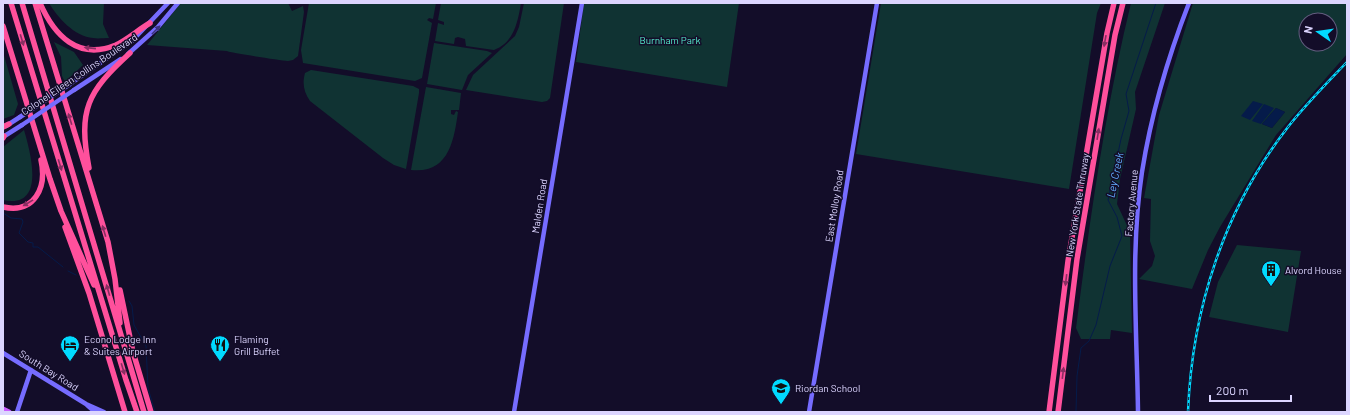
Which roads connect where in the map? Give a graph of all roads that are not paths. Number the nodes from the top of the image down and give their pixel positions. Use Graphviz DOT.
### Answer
graph roads {
  1 [pos="11,3"];
  2 [pos="22,3"];
  3 [pos="35,3"];
  4 [pos="40,3"];
  5 [pos="168,3"];
  6 [pos="178,3"];
  7 [pos="582,3"];
  8 [pos="877,3"];
  9 [pos="1114,3"];
  10 [pos="1123,3"];
  11 [pos="1189,3"];
  12 [pos="150,23"];
  13 [pos="3,26"];
  14 [pos="3,40"];
  15 [pos="130,53"];
  16 [pos="14,67"];
  17 [pos="9,124"];
  18 [pos="3,128"];
  19 [pos="33,129"];
  20 [pos="3,137"];
  21 [pos="50,179"];
  22 [pos="94,196"];
  23 [pos="3,207"];
  24 [pos="113,266"];
  25 [pos="107,318"];
  26 [pos="123,341"];
  27 [pos="3,353"];
  28 [pos="31,370"];
  29 [pos="86,404"];
  30 [pos="3,408"];
  31 [pos="9,412"];
  32 [pos="17,412"];
  33 [pos="94,412"];
  34 [pos="104,412"];
  35 [pos="125,412"];
  36 [pos="137,412"];
  37 [pos="144,412"];
  38 [pos="151,412"];
  39 [pos="514,412"];
  40 [pos="809,412"];
  41 [pos="1049,412"];
  42 [pos="1058,412"];
  43 [pos="1138,412"];
  1 -- 25 [label="highway, one-way"];
  26 -- 2 [label="highway, one-way"];
  22 -- 3 [label="highway, one-way"];
  12 -- 4 [label="highway, one-way"];
  5 -- 12 [label="street, Colonel Eileen Collins Boulevard"];
  15 -- 6 [label="street, Colonel Eileen Collins Boulevard, one-way"];
  7 -- 39 [label="street, Malden Road"];
  8 -- 40 [label="street, East Molloy Road"];
  9 -- 41 [label="highway, New York State Thruway, one-way"];
  42 -- 10 [label="highway, New York State Thruway, one-way"];
  11 -- 43 [label="street, Factory Avenue"];
  12 -- 17 [label="street, Colonel Eileen Collins Boulevard, bridge"];
  13 -- 16 [label="highway"];
  14 -- 16 [label="highway"];
  15 -- 20 [label="street, Colonel Eileen Collins Boulevard, bridge"];
  15 -- 22 [label="highway"];
  16 -- 19 [label="highway"];
  17 -- 18 [label="highway"];
  19 -- 21 [label="highway"];
  19 -- 23 [label="highway, one-way"];
  21 -- 25 [label="highway"];
  21 -- 35 [label="highway"];
  24 -- 22 [label="highway, one-way"];
  24 -- 26 [label="highway"];
  24 -- 38 [label="highway"];
  25 -- 36 [label="highway, one-way"];
  26 -- 37 [label="highway"];
  27 -- 28 [label="street, South Bay Road"];
  28 -- 29 [label="street, South Bay Road"];
  28 -- 32 [label="street"];
  29 -- 33 [label="street, South Bay Road"];
  29 -- 34 [label="street, South Bay Road"];
  30 -- 31 [label="main road"];
}
